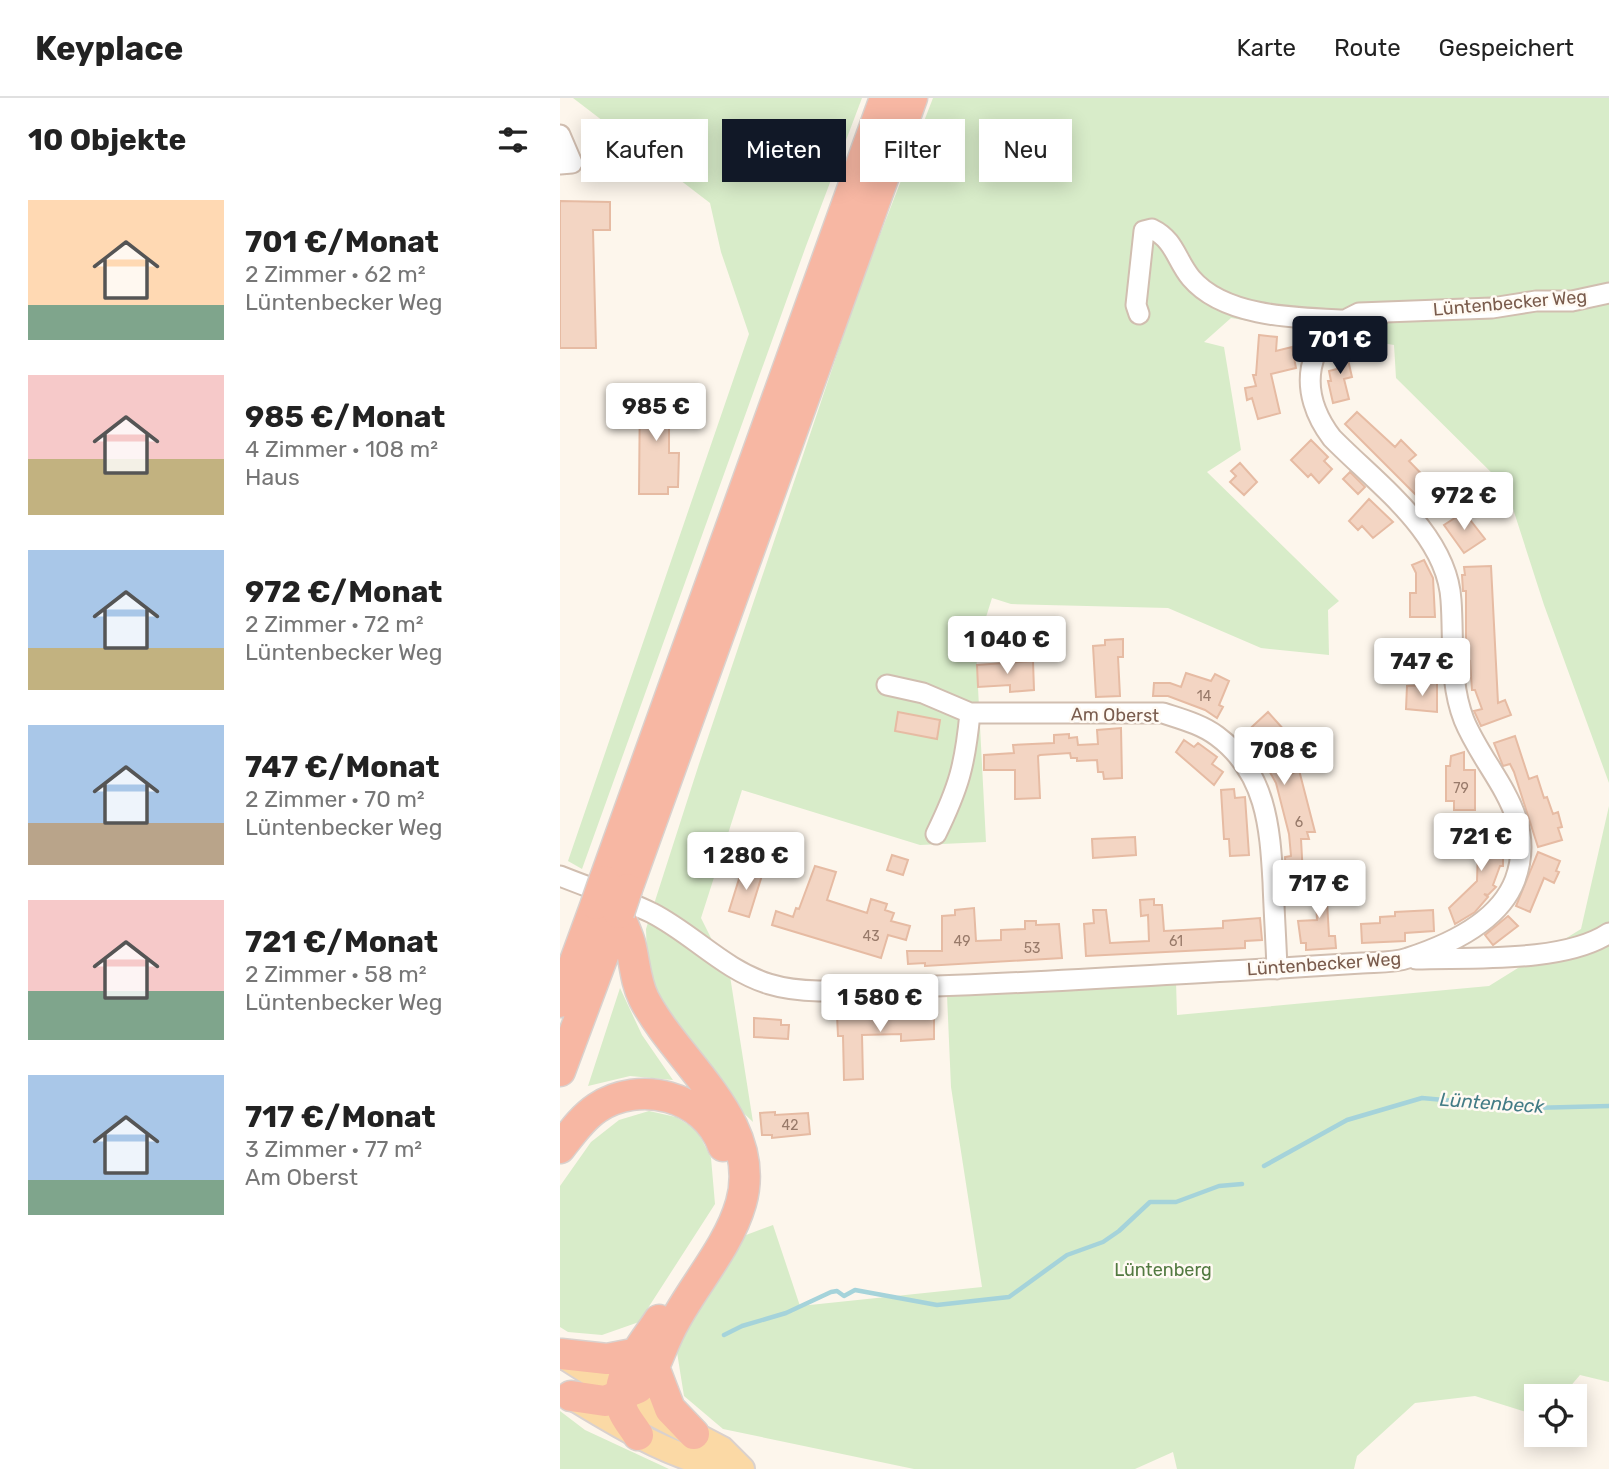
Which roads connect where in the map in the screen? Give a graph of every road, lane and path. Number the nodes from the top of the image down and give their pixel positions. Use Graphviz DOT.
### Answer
graph roads {
  1 [pos="885,98"];
  2 [pos="912,98"];
  3 [pos="560,135"];
  4 [pos="560,163"];
  5 [pos="1609,293"];
  6 [pos="1139,314"];
  7 [pos="1343,320"];
  8 [pos="887,685"];
  9 [pos="970,713"];
  10 [pos="936,834"];
  11 [pos="560,876"];
  12 [pos="611,897"];
  13 [pos="1609,933"];
  14 [pos="1405,960"];
  15 [pos="1277,969"];
  16 [pos="560,970"];
  17 [pos="560,1002"];
  18 [pos="560,1071"];
  19 [pos="560,1148"];
  20 [pos="561,1354"];
  21 [pos="647,1360"];
  22 [pos="566,1392"];
  23 [pos="621,1395"];
  24 [pos="694,1434"];
  25 [pos="638,1435"];
  26 [pos="739,1469"];
  1 -- 12 [label="highway"];
  2 -- 12 [label="highway"];
  3 -- 4 [label="street"];
  5 -- 7 [label="street, Lüntenbecker Weg"];
  6 -- 7 [label="street"];
  7 -- 14 [label="street, Lüntenbecker Weg"];
  8 -- 9 [label="street"];
  9 -- 10 [label="street"];
  9 -- 15 [label="street, Am Oberst"];
  11 -- 15 [label="street, Lüntenbecker Weg"];
  12 -- 16 [label="highway"];
  12 -- 17 [label="highway"];
  12 -- 18 [label="highway"];
  12 -- 21 [label="highway"];
  13 -- 14 [label="street"];
  14 -- 15 [label="street, Lüntenbecker Weg"];
  19 -- 21 [label="highway"];
  20 -- 21 [label="highway"];
  20 -- 23 [label="main road"];
  21 -- 23 [label="highway"];
  21 -- 24 [label="highway"];
  22 -- 23 [label="highway"];
  22 -- 25 [label="main road"];
  23 -- 24 [label="main road"];
  23 -- 25 [label="highway"];
  24 -- 26 [label="main road"];
  25 -- 26 [label="main road"];
}
